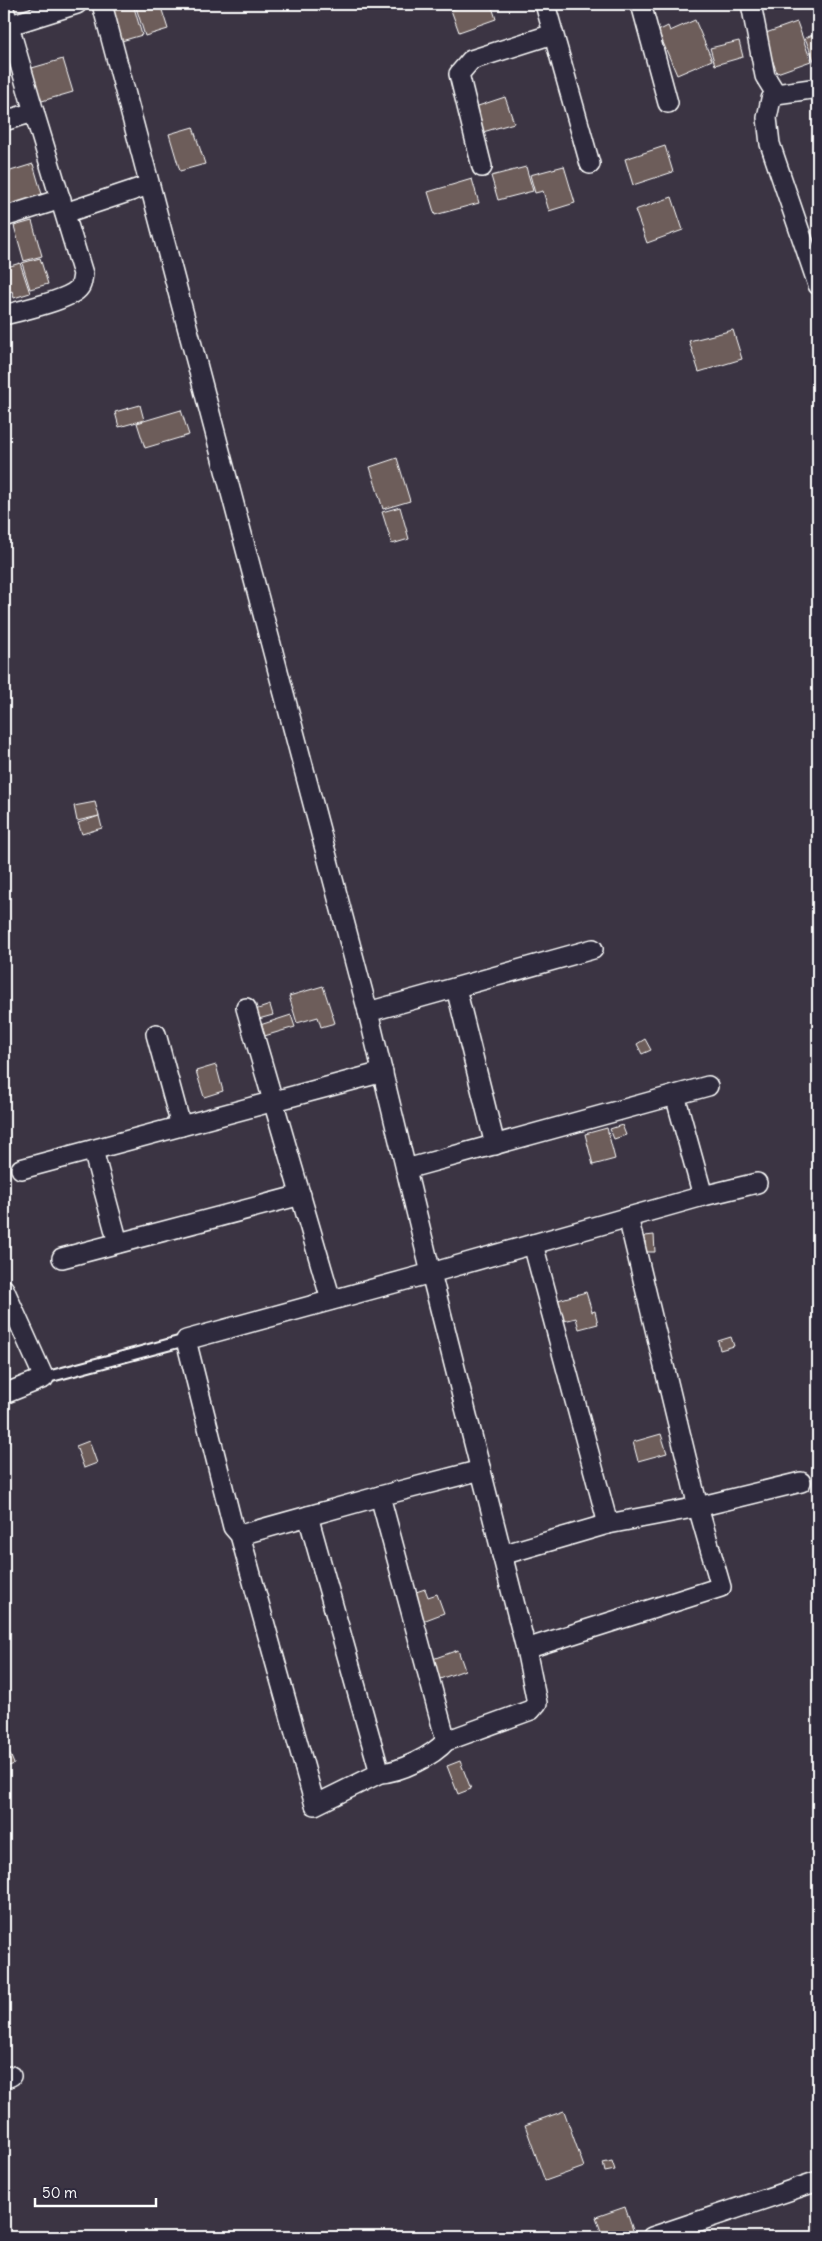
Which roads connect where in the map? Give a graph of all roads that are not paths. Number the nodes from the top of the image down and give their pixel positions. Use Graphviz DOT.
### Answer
graph roads {
  1 [pos="77,4"];
  2 [pos="102,4"];
  3 [pos="545,4"];
  4 [pos="641,4"];
  5 [pos="751,4"];
  6 [pos="6,20"];
  7 [pos="554,34"];
  8 [pos="818,88"];
  9 [pos="776,94"];
  10 [pos="668,103"];
  11 [pos="34,112"];
  12 [pos="4,121"];
  13 [pos="590,164"];
  14 [pos="482,167"];
  15 [pos="149,184"];
  16 [pos="63,206"];
  17 [pos="4,217"];
  18 [pos="818,285"];
  19 [pos="4,315"];
  20 [pos="593,949"];
  21 [pos="456,988"];
  22 [pos="246,1008"];
  23 [pos="368,1012"];
  24 [pos="156,1034"];
  25 [pos="383,1072"];
  26 [pos="708,1086"];
  27 [pos="675,1095"];
  28 [pos="274,1103"];
  29 [pos="181,1126"];
  30 [pos="495,1145"];
  31 [pos="93,1150"];
  32 [pos="21,1169"];
  33 [pos="406,1169"];
  34 [pos="757,1182"];
  35 [pos="302,1196"];
  36 [pos="703,1196"];
  37 [pos="628,1217"];
  38 [pos="118,1243"];
  39 [pos="533,1244"];
  40 [pos="62,1258"];
  41 [pos="431,1273"];
  42 [pos="4,1289"];
  43 [pos="331,1300"];
  44 [pos="186,1340"];
  45 [pos="44,1378"];
  46 [pos="4,1394"];
  47 [pos="481,1470"];
  48 [pos="801,1482"];
  49 [pos="380,1496"];
  50 [pos="698,1507"];
  51 [pos="308,1516"];
  52 [pos="608,1524"];
  53 [pos="240,1535"];
  54 [pos="502,1555"];
  55 [pos="526,1649"];
  56 [pos="446,1741"];
  57 [pos="380,1773"];
  58 [pos="818,2181"];
  59 [pos="652,2237"];
  1 -- 6 [label="street"];
  2 -- 15 [label="street"];
  3 -- 7 [label="street"];
  4 -- 10 [label="street"];
  5 -- 9 [label="street"];
  6 -- 11 [label="street"];
  7 -- 13 [label="street"];
  7 -- 14 [label="street"];
  8 -- 9 [label="street"];
  9 -- 18 [label="street"];
  11 -- 12 [label="street"];
  11 -- 16 [label="street"];
  15 -- 16 [label="street"];
  15 -- 23 [label="street"];
  16 -- 17 [label="street"];
  16 -- 19 [label="street"];
  20 -- 21 [label="street"];
  21 -- 23 [label="street"];
  21 -- 30 [label="street"];
  22 -- 28 [label="street"];
  23 -- 25 [label="street"];
  24 -- 29 [label="street"];
  25 -- 28 [label="street"];
  25 -- 33 [label="street"];
  26 -- 27 [label="street"];
  27 -- 30 [label="street"];
  27 -- 36 [label="street"];
  28 -- 29 [label="street"];
  28 -- 35 [label="street"];
  29 -- 31 [label="street"];
  30 -- 33 [label="street"];
  31 -- 32 [label="street"];
  31 -- 38 [label="street"];
  33 -- 41 [label="street"];
  34 -- 36 [label="street"];
  35 -- 38 [label="street"];
  35 -- 43 [label="street"];
  36 -- 37 [label="street"];
  37 -- 39 [label="street"];
  37 -- 50 [label="street"];
  38 -- 40 [label="street"];
  39 -- 41 [label="street"];
  39 -- 52 [label="street"];
  41 -- 43 [label="street"];
  41 -- 47 [label="street"];
  42 -- 45 [label="street"];
  43 -- 44 [label="street"];
  44 -- 45 [label="lane"];
  44 -- 53 [label="street"];
  45 -- 46 [label="street"];
  47 -- 49 [label="street"];
  47 -- 54 [label="street"];
  48 -- 50 [label="street"];
  49 -- 51 [label="street"];
  49 -- 56 [label="street"];
  50 -- 52 [label="street"];
  50 -- 55 [label="street"];
  51 -- 53 [label="street"];
  51 -- 57 [label="street"];
  52 -- 54 [label="street"];
  53 -- 57 [label="street"];
  54 -- 55 [label="street"];
  55 -- 56 [label="street"];
  56 -- 57 [label="street"];
  58 -- 59 [label="street"];
}
